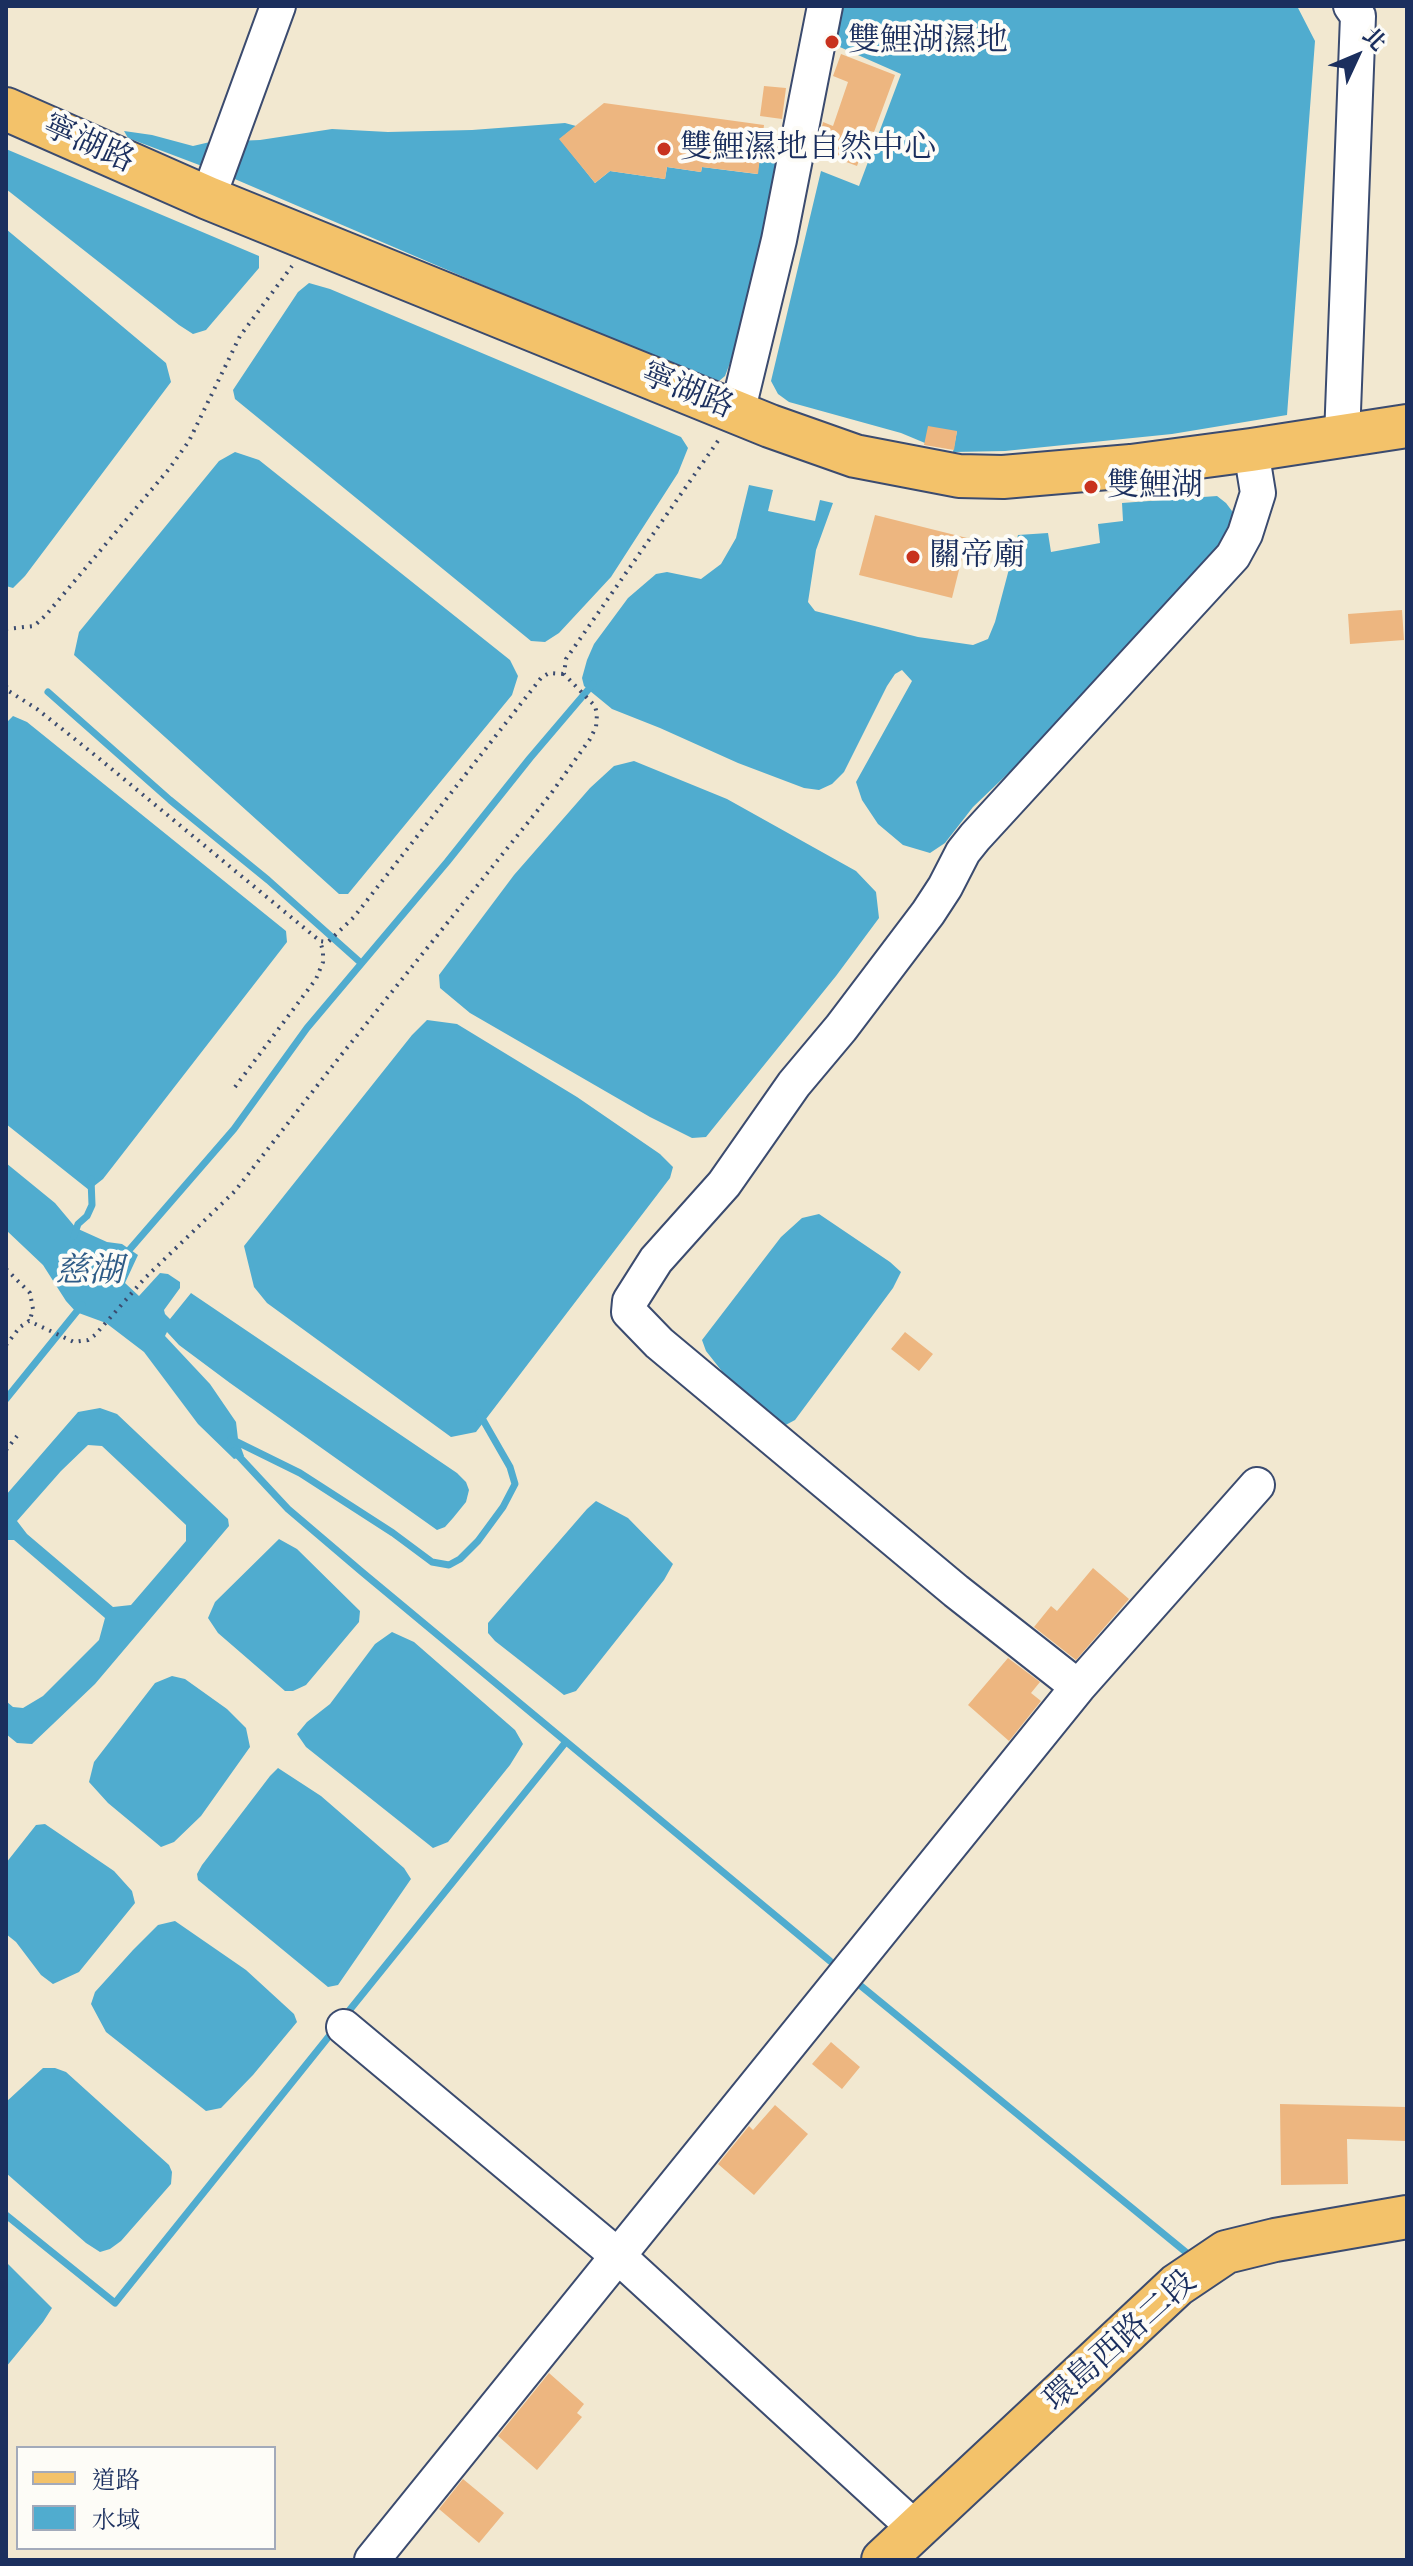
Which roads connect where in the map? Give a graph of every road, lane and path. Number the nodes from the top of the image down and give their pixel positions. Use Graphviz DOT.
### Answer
graph roads {
  1 [pos="278,6"];
  2 [pos="825,6"];
  3 [pos="1359,9"];
  4 [pos="6,109"];
  5 [pos="211,187"];
  6 [pos="312,240"];
  7 [pos="737,413"];
  8 [pos="1407,426"];
  9 [pos="1342,437"];
  10 [pos="1251,450"];
  11 [pos="6,629"];
  12 [pos="6,635"];
  13 [pos="6,652"];
  14 [pos="564,674"];
  15 [pos="6,685"];
  16 [pos="320,941"];
  17 [pos="235,1087"];
  18 [pos="6,1269"];
  19 [pos="29,1321"];
  20 [pos="6,1345"];
  21 [pos="17,1436"];
  22 [pos="6,1450"];
  23 [pos="1257,1485"];
  24 [pos="1078,1687"];
  25 [pos="344,2027"];
  26 [pos="1407,2217"];
  27 [pos="618,2256"];
  28 [pos="917,2530"];
  29 [pos="372,2560"];
  30 [pos="883,2560"];
  1 -- 5 [label="street"];
  2 -- 7 [label="street"];
  3 -- 9 [label="street"];
  4 -- 5 [label="main road, 寧湖路"];
  5 -- 6 [label="main road, 寧湖路"];
  6 -- 7 [label="main road, 寧湖路"];
  6 -- 11 [label="path"];
  7 -- 10 [label="main road, 寧湖路"];
  7 -- 14 [label="path"];
  8 -- 9 [label="main road, 寧湖路"];
  9 -- 10 [label="main road, 寧湖路"];
  10 -- 24 [label="street"];
  12 -- 13 [label="path"];
  14 -- 16 [label="path"];
  14 -- 19 [label="path"];
  15 -- 16 [label="path"];
  16 -- 17 [label="path"];
  18 -- 19 [label="path"];
  19 -- 20 [label="path"];
  21 -- 22 [label="path"];
  23 -- 24 [label="street"];
  24 -- 27 [label="street"];
  25 -- 27 [label="street"];
  26 -- 28 [label="main road, 環島西路二段"];
  27 -- 28 [label="street"];
  27 -- 29 [label="street"];
  28 -- 30 [label="main road, 環島西路二段"];
}
